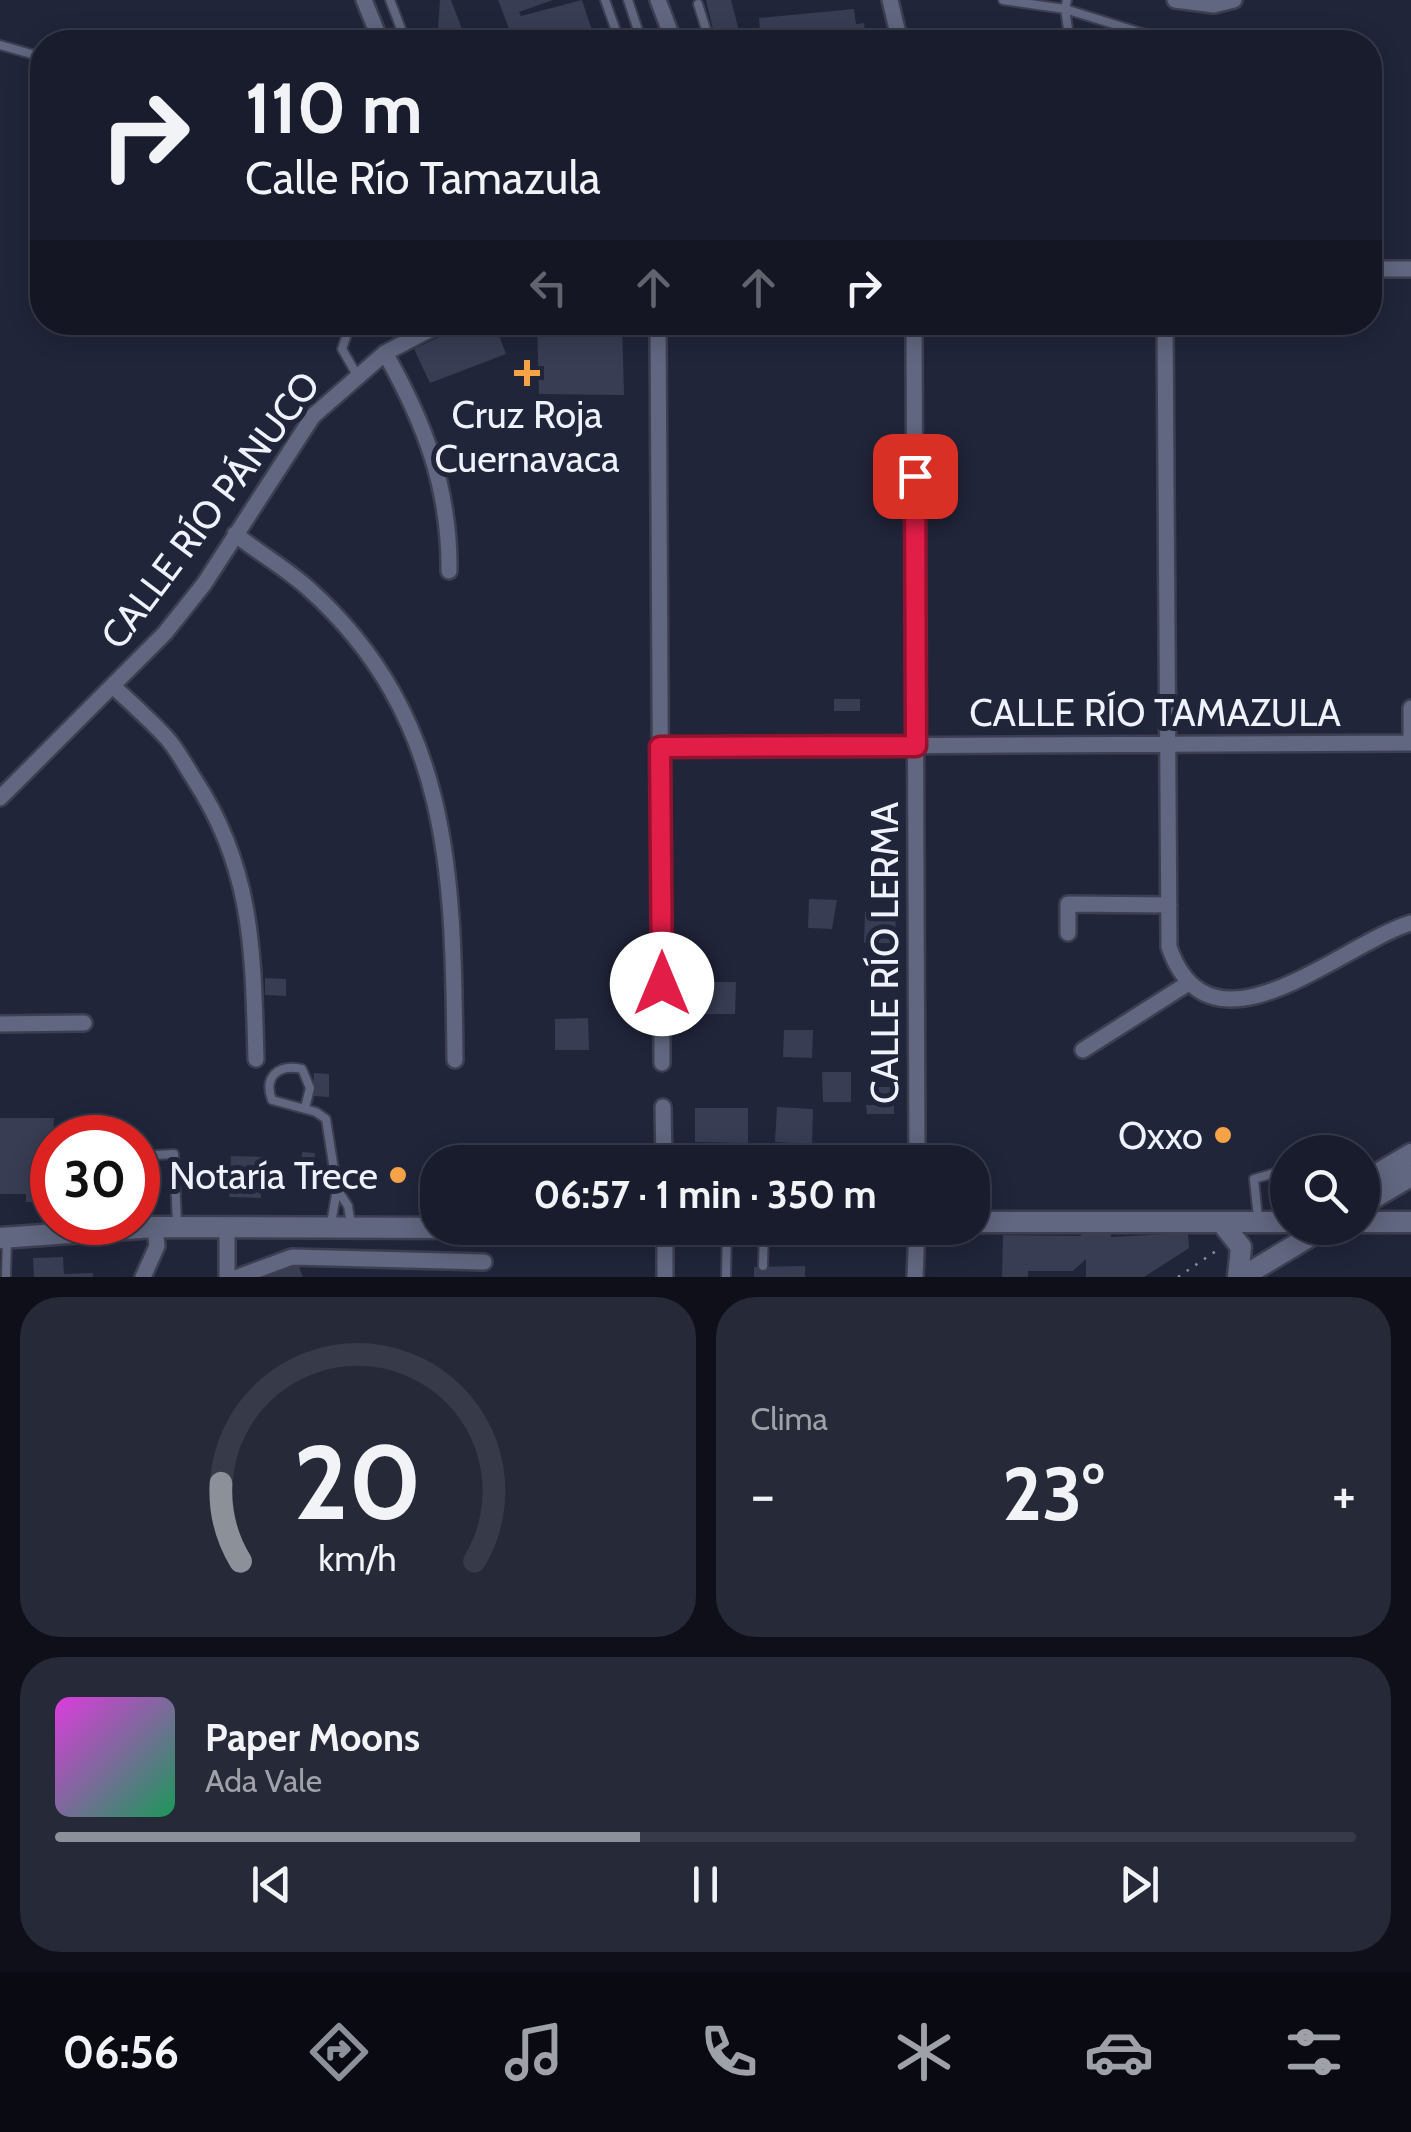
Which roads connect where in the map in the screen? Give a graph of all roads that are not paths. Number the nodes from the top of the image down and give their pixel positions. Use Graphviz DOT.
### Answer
graph roads {
  1 [pos="364,0"];
  2 [pos="390,0"];
  3 [pos="605,0"];
  4 [pos="628,0"];
  5 [pos="658,0"];
  6 [pos="890,0"];
  7 [pos="1003,0"];
  8 [pos="1176,0"];
  9 [pos="1234,0"];
  10 [pos="698,4"];
  11 [pos="1066,4"];
  12 [pos="400,26"];
  13 [pos="376,30"];
  14 [pos="395,30"];
  15 [pos="402,30"];
  16 [pos="616,30"];
  17 [pos="638,30"];
  18 [pos="669,30"];
  19 [pos="706,30"];
  20 [pos="897,30"];
  21 [pos="1069,30"];
  22 [pos="1136,30"];
  23 [pos="0,45"];
  24 [pos="30,54"];
  25 [pos="1382,269"];
  26 [pos="1411,269"];
  27 [pos="347,335"];
  28 [pos="419,335"];
  29 [pos="658,335"];
  30 [pos="914,335"];
  31 [pos="1165,335"];
  32 [pos="385,353"];
  33 [pos="357,375"];
  34 [pos="236,534"];
  35 [pos="449,571"];
  36 [pos="114,687"];
  37 [pos="1411,708"];
  38 [pos="1411,742"];
  39 [pos="1166,744"];
  40 [pos="916,746"];
  41 [pos="660,747"];
  42 [pos="0,798"];
  43 [pos="1169,905"];
  44 [pos="1411,923"];
  45 [pos="1068,933"];
  46 [pos="1187,984"];
  47 [pos="84,1023"];
  48 [pos="0,1024"];
  49 [pos="1083,1050"];
  50 [pos="256,1059"];
  51 [pos="455,1060"];
  52 [pos="662,1064"];
  53 [pos="663,1107"];
  54 [pos="305,1108"];
  55 [pos="664,1145"];
  56 [pos="917,1145"];
  57 [pos="1411,1154"];
  58 [pos="160,1155"];
  59 [pos="1380,1172"];
  60 [pos="1270,1174"];
  61 [pos="1411,1176"];
  62 [pos="337,1190"];
  63 [pos="1380,1194"];
  64 [pos="160,1198"];
  65 [pos="1258,1222"];
  66 [pos="1270,1222"];
  67 [pos="1380,1222"];
  68 [pos="1411,1222"];
  69 [pos="990,1223"];
  70 [pos="160,1227"];
  71 [pos="227,1228"];
  72 [pos="341,1228"];
  73 [pos="420,1228"];
  74 [pos="1230,1230"];
  75 [pos="30,1236"];
  76 [pos="4,1238"];
  77 [pos="157,1245"];
  78 [pos="666,1245"];
  79 [pos="727,1245"];
  80 [pos="764,1245"];
  81 [pos="916,1245"];
  82 [pos="1295,1245"];
  83 [pos="484,1262"];
  84 [pos="763,1266"];
  85 [pos="6,1277"];
  86 [pos="143,1277"];
  87 [pos="227,1277"];
  88 [pos="238,1277"];
  89 [pos="665,1277"];
  90 [pos="726,1277"];
  91 [pos="915,1277"];
  92 [pos="1240,1277"];
  1 -- 13 [label="street"];
  2 -- 12 [label="lane"];
  3 -- 16 [label="lane"];
  4 -- 17 [label="lane"];
  5 -- 18 [label="street"];
  6 -- 20 [label="street"];
  7 -- 11 [label="lane"];
  8 -- 9 [label="street"];
  10 -- 19 [label="lane"];
  11 -- 21 [label="lane"];
  11 -- 22 [label="lane"];
  12 -- 14 [label="lane"];
  12 -- 15 [label="lane"];
  23 -- 24 [label="lane"];
  25 -- 26 [label="street"];
  27 -- 33 [label="lane"];
  28 -- 32 [label="street, CALLE RÍO PÁNUCO"];
  29 -- 41 [label="street"];
  30 -- 40 [label="street, CALLE RÍO LERMA"];
  31 -- 39 [label="street"];
  32 -- 33 [label="street, CALLE RÍO PÁNUCO"];
  32 -- 35 [label="street"];
  33 -- 34 [label="street, CALLE RÍO PÁNUCO"];
  34 -- 36 [label="street, CALLE RÍO PÁNUCO"];
  34 -- 51 [label="street"];
  36 -- 42 [label="street, CALLE RÍO PÁNUCO"];
  36 -- 50 [label="street"];
  37 -- 38 [label="street"];
  38 -- 39 [label="street, CALLE RÍO TAMAZULA"];
  39 -- 40 [label="street, CALLE RÍO TAMAZULA"];
  39 -- 43 [label="street"];
  40 -- 41 [label="street, CALLE RÍO TAMAZULA"];
  40 -- 56 [label="street, CALLE RÍO LERMA"];
  41 -- 52 [label="street"];
  43 -- 45 [label="street"];
  43 -- 46 [label="street"];
  44 -- 46 [label="street"];
  46 -- 49 [label="street"];
  47 -- 48 [label="street"];
  53 -- 55 [label="street"];
  54 -- 54 [label="lane"];
  54 -- 62 [label="lane"];
  57 -- 59 [label="street"];
  58 -- 64 [label="lane"];
  60 -- 65 [label="lane"];
  61 -- 63 [label="street"];
  62 -- 72 [label="lane"];
  62 -- 72 [label="lane"];
  65 -- 66 [label="street"];
  65 -- 74 [label="street"];
  67 -- 68 [label="street"];
  69 -- 74 [label="street"];
  70 -- 71 [label="street"];
  71 -- 72 [label="street"];
  71 -- 87 [label="street"];
  72 -- 73 [label="street"];
  74 -- 92 [label="street"];
  75 -- 76 [label="street"];
  76 -- 85 [label="lane"];
  77 -- 86 [label="street"];
  78 -- 89 [label="street"];
  79 -- 90 [label="lane"];
  80 -- 84 [label="lane"];
  81 -- 91 [label="street"];
  82 -- 92 [label="street"];
  83 -- 88 [label="street"];
}
